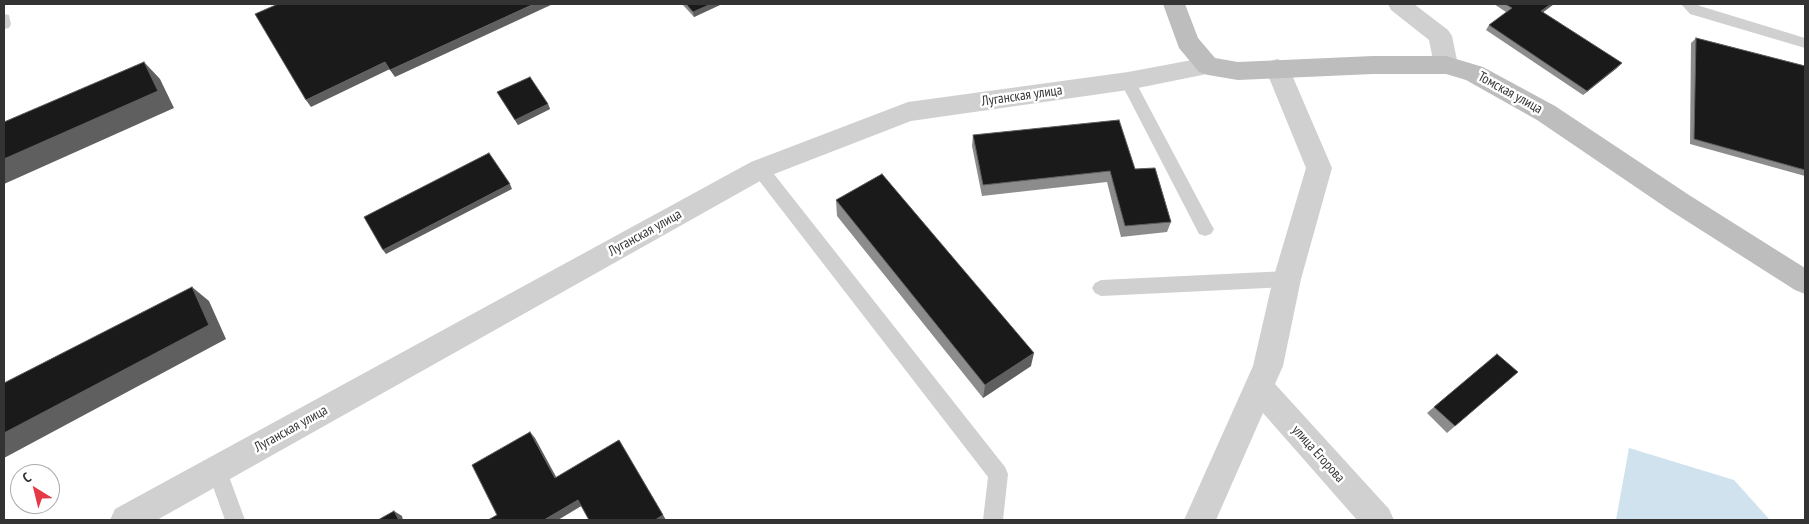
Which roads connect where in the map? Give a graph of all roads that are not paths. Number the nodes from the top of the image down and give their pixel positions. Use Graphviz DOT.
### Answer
graph roads {
  1 [pos="1174,4"];
  2 [pos="1399,4"];
  3 [pos="1688,4"];
  4 [pos="4,19"];
  5 [pos="4,24"];
  6 [pos="1805,43"];
  7 [pos="1208,66"];
  8 [pos="1446,66"];
  9 [pos="1278,68"];
  10 [pos="1128,81"];
  11 [pos="760,169"];
  12 [pos="1205,229"];
  13 [pos="1287,279"];
  14 [pos="1805,282"];
  15 [pos="1101,288"];
  16 [pos="1259,387"];
  17 [pos="217,470"];
  18 [pos="126,520"];
  19 [pos="235,520"];
  20 [pos="992,520"];
  21 [pos="1200,520"];
  22 [pos="1378,520"];
  1 -- 7 [label="street"];
  2 -- 8 [label="street"];
  3 -- 6 [label="lane"];
  4 -- 5 [label="lane"];
  7 -- 9 [label="street, Томская улица"];
  7 -- 10 [label="street, Луганская улица"];
  8 -- 9 [label="street, Томская улица"];
  8 -- 14 [label="street, Томская улица"];
  9 -- 13 [label="street"];
  10 -- 11 [label="street, Луганская улица"];
  10 -- 12 [label="lane"];
  11 -- 17 [label="street, Луганская улица"];
  11 -- 20 [label="lane"];
  13 -- 15 [label="lane"];
  13 -- 16 [label="street"];
  16 -- 21 [label="street"];
  16 -- 22 [label="street, улица Егорова"];
  17 -- 18 [label="street, Луганская улица"];
  17 -- 19 [label="lane"];
}
